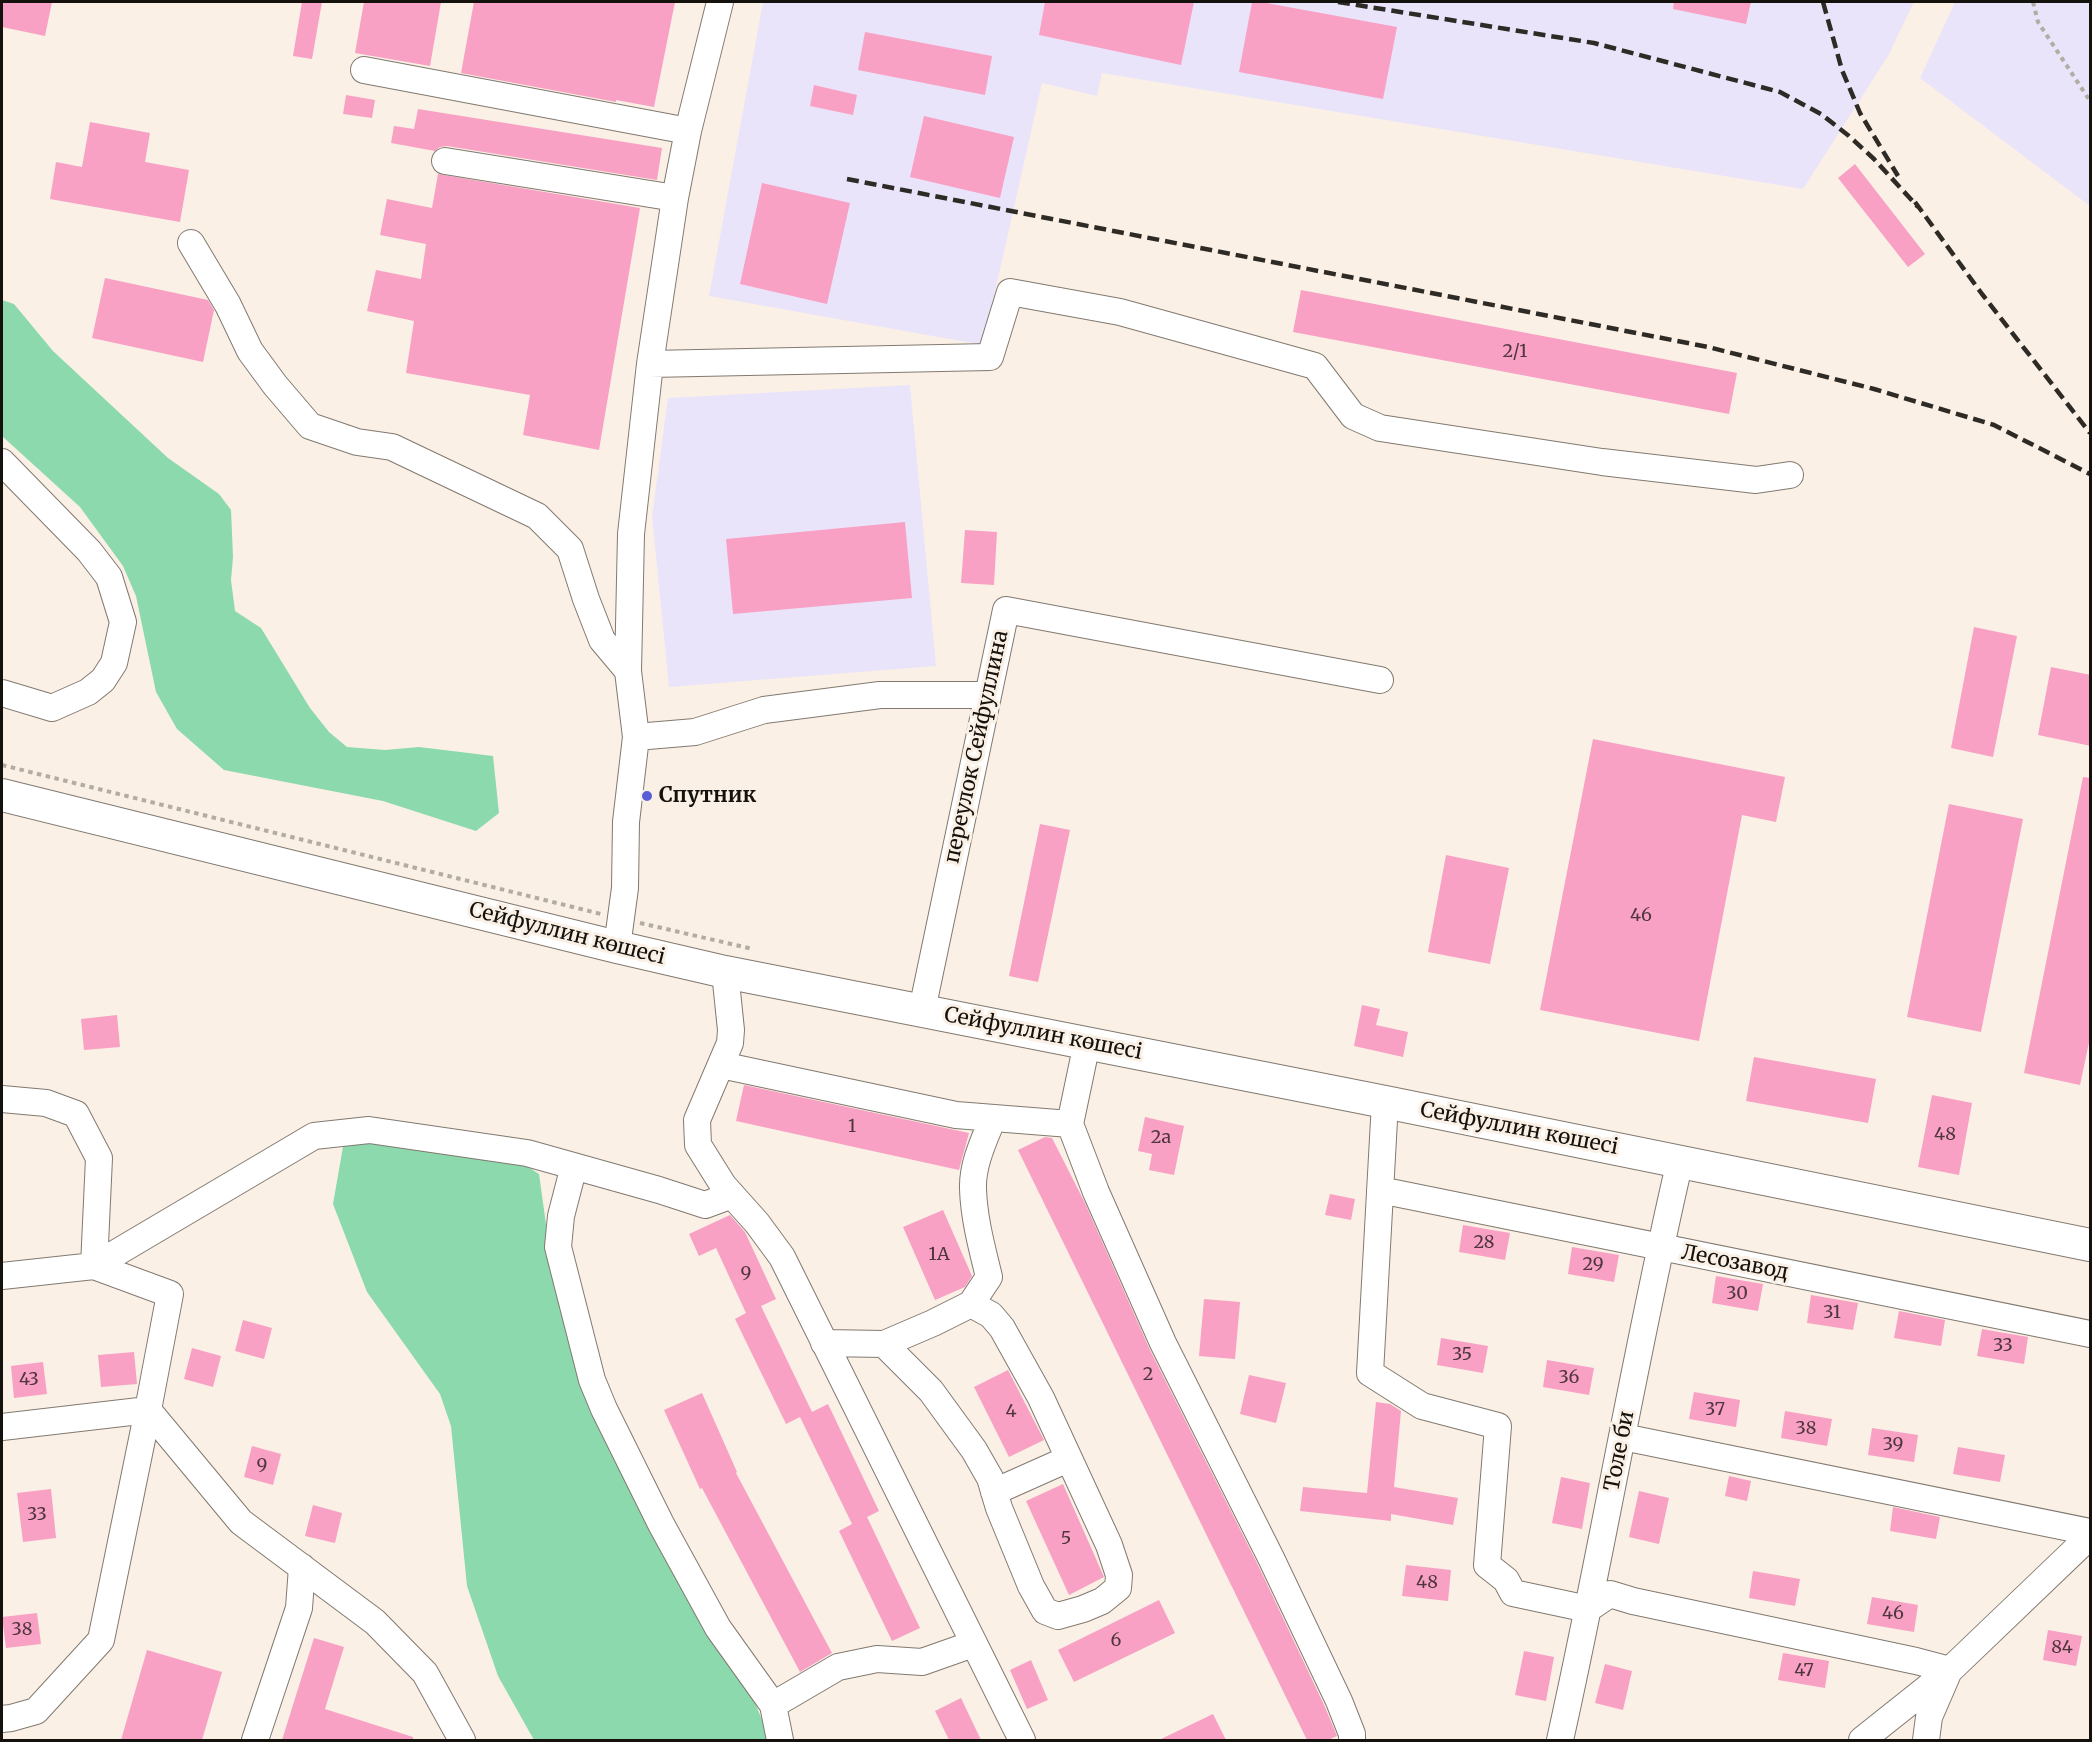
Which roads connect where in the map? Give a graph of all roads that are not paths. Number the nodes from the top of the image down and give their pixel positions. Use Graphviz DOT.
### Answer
graph roads {
  1 [pos="720,2"];
  2 [pos="364,70"];
  3 [pos="688,131"];
  4 [pos="445,161"];
  5 [pos="675,198"];
  6 [pos="191,243"];
  7 [pos="650,364"];
  8 [pos="2,462"];
  9 [pos="1790,475"];
  10 [pos="628,670"];
  11 [pos="1380,680"];
  12 [pos="2,693"];
  13 [pos="988,695"];
  14 [pos="636,737"];
  15 [pos="2,795"];
  16 [pos="620,933"];
  17 [pos="725,972"];
  18 [pos="922,1010"];
  19 [pos="1087,1043"];
  20 [pos="721,1065"];
  21 [pos="2,1099"];
  22 [pos="1385,1102"];
  23 [pos="993,1118"];
  24 [pos="1070,1124"];
  25 [pos="1680,1161"];
  26 [pos="574,1166"];
  27 [pos="1380,1190"];
  28 [pos="732,1195"];
  29 [pos="2091,1245"];
  30 [pos="1660,1248"];
  31 [pos="94,1266"];
  32 [pos="2,1276"];
  33 [pos="971,1304"];
  34 [pos="2091,1334"];
  35 [pos="824,1342"];
  36 [pos="884,1344"];
  37 [pos="148,1410"];
  38 [pos="2,1426"];
  39 [pos="1623,1437"];
  40 [pos="1068,1459"];
  41 [pos="994,1492"];
  42 [pos="2091,1534"];
  43 [pos="302,1567"];
  44 [pos="1588,1609"];
  45 [pos="973,1644"];
  46 [pos="1950,1670"];
  47 [pos="773,1705"];
  48 [pos="2,1719"];
  49 [pos="255,1740"];
  50 [pos="462,1740"];
  51 [pos="780,1740"];
  52 [pos="1022,1740"];
  53 [pos="1352,1740"];
  54 [pos="1560,1740"];
  55 [pos="1863,1740"];
  56 [pos="1926,1740"];
  1 -- 3 [label="street"];
  2 -- 3 [label="street"];
  3 -- 5 [label="street"];
  4 -- 5 [label="street"];
  5 -- 7 [label="street"];
  6 -- 10 [label="street"];
  7 -- 9 [label="street"];
  7 -- 10 [label="street"];
  8 -- 12 [label="street"];
  10 -- 14 [label="street"];
  11 -- 13 [label="street, переулок Сейфуллина"];
  13 -- 14 [label="street"];
  13 -- 18 [label="street, переулок Сейфуллина"];
  14 -- 16 [label="street"];
  15 -- 16 [label="main road, Сейфуллин көшесі"];
  16 -- 17 [label="main road, Сейфуллин көшесі"];
  17 -- 18 [label="main road, Сейфуллин көшесі"];
  17 -- 20 [label="street"];
  18 -- 19 [label="main road, Сейфуллин көшесі"];
  19 -- 22 [label="main road, Сейфуллин көшесі"];
  19 -- 24 [label="street"];
  20 -- 23 [label="street"];
  20 -- 28 [label="street"];
  21 -- 31 [label="street"];
  22 -- 25 [label="main road, Сейфуллин көшесі"];
  22 -- 27 [label="street"];
  23 -- 24 [label="street"];
  23 -- 33 [label="street"];
  24 -- 53 [label="street"];
  25 -- 29 [label="main road, Сейфуллин көшесі"];
  25 -- 30 [label="street, Толе би"];
  26 -- 28 [label="street"];
  26 -- 31 [label="street"];
  26 -- 47 [label="street"];
  27 -- 30 [label="street, Лесозавод"];
  27 -- 44 [label="street"];
  28 -- 35 [label="street"];
  30 -- 34 [label="street, Лесозавод"];
  30 -- 39 [label="street, Толе би"];
  31 -- 32 [label="street"];
  31 -- 37 [label="street"];
  33 -- 36 [label="street"];
  33 -- 40 [label="street"];
  35 -- 36 [label="street"];
  35 -- 45 [label="street"];
  36 -- 41 [label="street"];
  37 -- 38 [label="street"];
  37 -- 43 [label="street"];
  37 -- 48 [label="street"];
  39 -- 42 [label="street"];
  39 -- 44 [label="street, Толе би"];
  40 -- 41 [label="street"];
  40 -- 41 [label="street"];
  42 -- 46 [label="street"];
  43 -- 49 [label="street"];
  43 -- 50 [label="street"];
  44 -- 46 [label="street"];
  44 -- 54 [label="street, Толе би"];
  45 -- 47 [label="street"];
  45 -- 52 [label="street"];
  46 -- 55 [label="street"];
  46 -- 56 [label="street"];
  47 -- 51 [label="street"];
}
